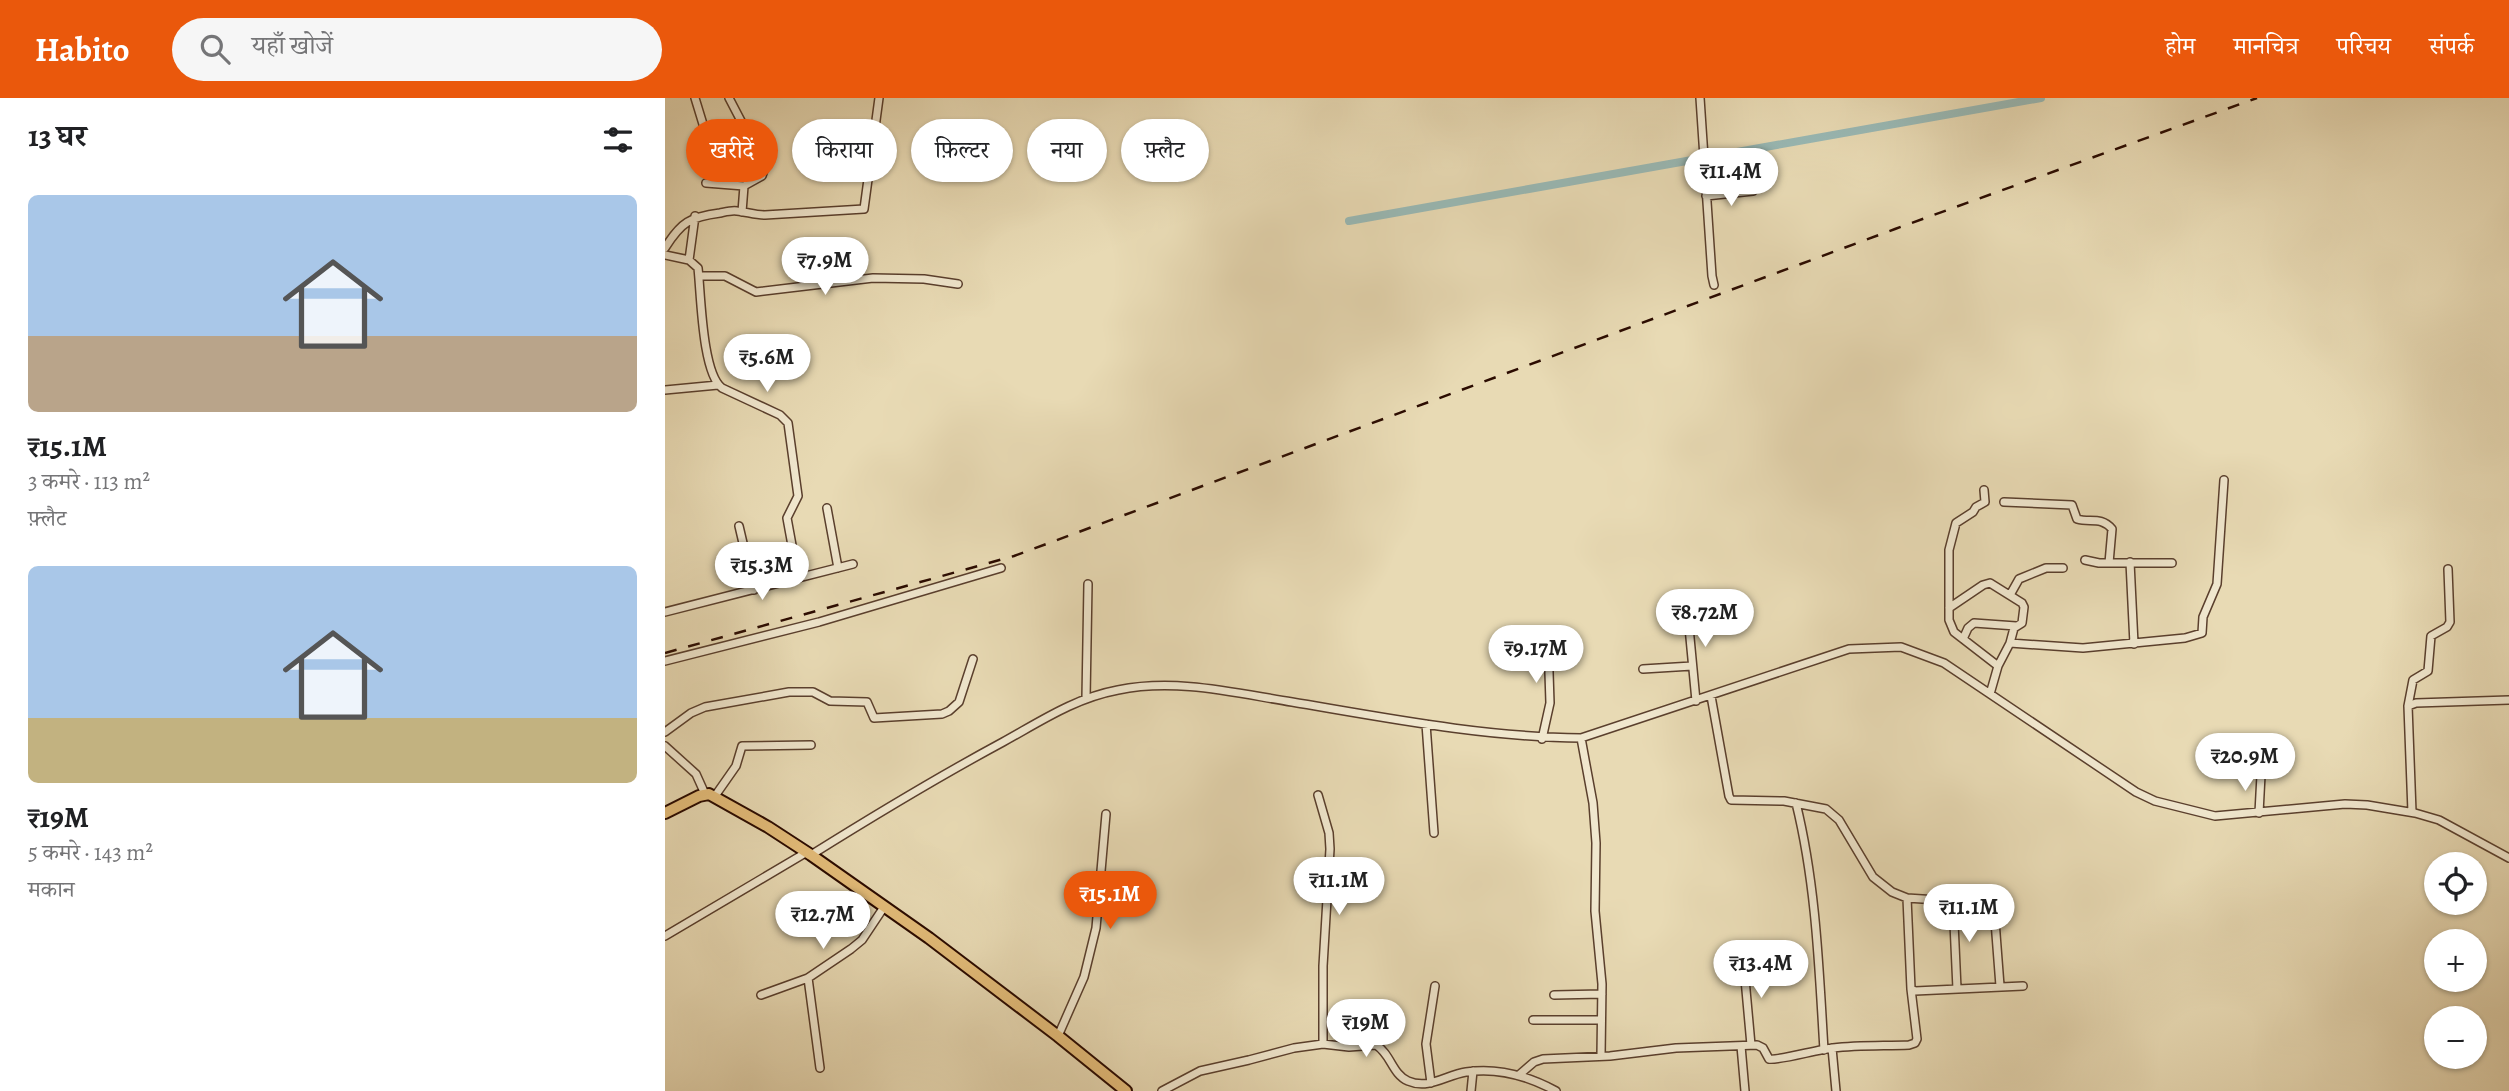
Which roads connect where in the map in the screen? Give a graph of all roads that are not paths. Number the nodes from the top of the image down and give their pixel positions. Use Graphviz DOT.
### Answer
graph roads {
  1 [pos="695,98"];
  2 [pos="729,98"];
  3 [pos="879,98"];
  4 [pos="1700,98"];
  5 [pos="701,119"];
  6 [pos="741,119"];
  7 [pos="751,182"];
  8 [pos="706,183"];
  9 [pos="744,186"];
  10 [pos="1753,191"];
  11 [pos="1706,196"];
  12 [pos="743,212"];
  13 [pos="695,216"];
  14 [pos="665,255"];
  15 [pos="689,260"];
  16 [pos="699,276"];
  17 [pos="958,284"];
  18 [pos="1714,285"];
  19 [pos="718,385"];
  20 [pos="665,390"];
  21 [pos="2224,480"];
  22 [pos="1983,490"];
  23 [pos="2004,502"];
  24 [pos="827,508"];
  25 [pos="739,526"];
  26 [pos="2085,560"];
  27 [pos="2109,562"];
  28 [pos="2130,562"];
  29 [pos="2172,563"];
  30 [pos="853,564"];
  31 [pos="838,568"];
  32 [pos="1001,568"];
  33 [pos="2063,568"];
  34 [pos="2448,569"];
  35 [pos="798,578"];
  36 [pos="1088,584"];
  37 [pos="754,590"];
  38 [pos="2010,595"];
  39 [pos="1687,606"];
  40 [pos="1949,608"];
  41 [pos="665,612"];
  42 [pos="2016,626"];
  43 [pos="1963,639"];
  44 [pos="1548,642"];
  45 [pos="2010,643"];
  46 [pos="2134,644"];
  47 [pos="973,659"];
  48 [pos="665,661"];
  49 [pos="1692,666"];
  50 [pos="1998,666"];
  51 [pos="1643,669"];
  52 [pos="1086,694"];
  53 [pos="1990,694"];
  54 [pos="1711,696"];
  55 [pos="1695,698"];
  56 [pos="2509,700"];
  57 [pos="2408,706"];
  58 [pos="1426,724"];
  59 [pos="665,732"];
  60 [pos="1543,735"];
  61 [pos="1581,738"];
  62 [pos="665,746"];
  63 [pos="811,746"];
  64 [pos="2261,775"];
  65 [pos="710,795"];
  66 [pos="1318,795"];
  67 [pos="1796,803"];
  68 [pos="2412,808"];
  69 [pos="665,813"];
  70 [pos="2259,813"];
  71 [pos="1105,814"];
  72 [pos="1434,833"];
  73 [pos="809,854"];
  74 [pos="2509,858"];
  75 [pos="1907,898"];
  76 [pos="1954,901"];
  77 [pos="884,907"];
  78 [pos="665,936"];
  79 [pos="1743,957"];
  80 [pos="808,978"];
  81 [pos="1435,986"];
  82 [pos="2000,986"];
  83 [pos="2023,986"];
  84 [pos="1911,989"];
  85 [pos="1957,989"];
  86 [pos="1602,994"];
  87 [pos="761,995"];
  88 [pos="1554,995"];
  89 [pos="1533,1020"];
  90 [pos="1601,1020"];
  91 [pos="1058,1036"];
  92 [pos="1323,1044"];
  93 [pos="1751,1045"];
  94 [pos="1741,1046"];
  95 [pos="1828,1049"];
  96 [pos="1601,1056"];
  97 [pos="820,1068"];
  98 [pos="1473,1071"];
  99 [pos="1519,1075"];
  100 [pos="1431,1083"];
  101 [pos="1126,1091"];
  102 [pos="1162,1091"];
  103 [pos="1471,1091"];
  104 [pos="1556,1091"];
  105 [pos="1745,1091"];
  106 [pos="1836,1091"];
  1 -- 5 [label="street"];
  2 -- 6 [label="street"];
  3 -- 12 [label="street"];
  4 -- 11 [label="street"];
  7 -- 9 [label="street"];
  8 -- 9 [label="street"];
  9 -- 12 [label="street"];
  10 -- 11 [label="street"];
  11 -- 18 [label="street"];
  12 -- 13 [label="street"];
  13 -- 14 [label="street"];
  13 -- 15 [label="street"];
  14 -- 15 [label="street"];
  15 -- 16 [label="street"];
  16 -- 17 [label="street"];
  16 -- 19 [label="street"];
  19 -- 20 [label="street"];
  19 -- 35 [label="street"];
  21 -- 46 [label="street"];
  22 -- 40 [label="street"];
  23 -- 27 [label="street"];
  24 -- 31 [label="street"];
  25 -- 37 [label="street"];
  26 -- 27 [label="street"];
  27 -- 28 [label="street"];
  28 -- 29 [label="street"];
  28 -- 46 [label="street"];
  30 -- 31 [label="street"];
  31 -- 35 [label="street"];
  32 -- 48 [label="street"];
  33 -- 38 [label="street"];
  34 -- 57 [label="street"];
  35 -- 37 [label="street"];
  36 -- 52 [label="street"];
  37 -- 41 [label="street"];
  38 -- 40 [label="street"];
  38 -- 42 [label="street"];
  39 -- 49 [label="street"];
  40 -- 43 [label="street"];
  42 -- 43 [label="street"];
  42 -- 45 [label="street"];
  43 -- 50 [label="street"];
  44 -- 60 [label="street"];
  45 -- 46 [label="street"];
  45 -- 50 [label="street"];
  47 -- 59 [label="street"];
  49 -- 51 [label="street"];
  49 -- 55 [label="street"];
  50 -- 53 [label="street"];
  52 -- 58 [label="street"];
  52 -- 73 [label="street"];
  53 -- 54 [label="street"];
  53 -- 70 [label="street"];
  54 -- 55 [label="street"];
  54 -- 67 [label="street"];
  55 -- 61 [label="street"];
  56 -- 57 [label="street"];
  57 -- 68 [label="street"];
  58 -- 60 [label="street"];
  58 -- 72 [label="street"];
  60 -- 61 [label="street"];
  61 -- 86 [label="street"];
  62 -- 65 [label="street"];
  63 -- 65 [label="street"];
  64 -- 70 [label="street"];
  65 -- 69 [label="main road"];
  65 -- 73 [label="main road"];
  66 -- 92 [label="street"];
  67 -- 75 [label="street"];
  67 -- 95 [label="street"];
  68 -- 70 [label="street"];
  68 -- 74 [label="street"];
  71 -- 91 [label="street"];
  73 -- 77 [label="main road"];
  73 -- 78 [label="street"];
  75 -- 76 [label="street"];
  75 -- 84 [label="street"];
  76 -- 82 [label="street"];
  76 -- 85 [label="street"];
  77 -- 80 [label="street"];
  77 -- 91 [label="main road"];
  79 -- 93 [label="street"];
  80 -- 87 [label="street"];
  80 -- 97 [label="street"];
  81 -- 100 [label="street"];
  82 -- 83 [label="street"];
  82 -- 85 [label="street"];
  84 -- 85 [label="street"];
  84 -- 95 [label="street"];
  86 -- 88 [label="street"];
  86 -- 90 [label="street"];
  89 -- 90 [label="street"];
  90 -- 96 [label="street"];
  91 -- 101 [label="main road"];
  92 -- 100 [label="street"];
  92 -- 102 [label="street"];
  93 -- 94 [label="street"];
  93 -- 95 [label="street"];
  94 -- 96 [label="street"];
  94 -- 105 [label="street"];
  95 -- 106 [label="street"];
  96 -- 99 [label="street"];
  98 -- 99 [label="street"];
  98 -- 100 [label="street"];
  98 -- 103 [label="street"];
  99 -- 104 [label="street"];
}
